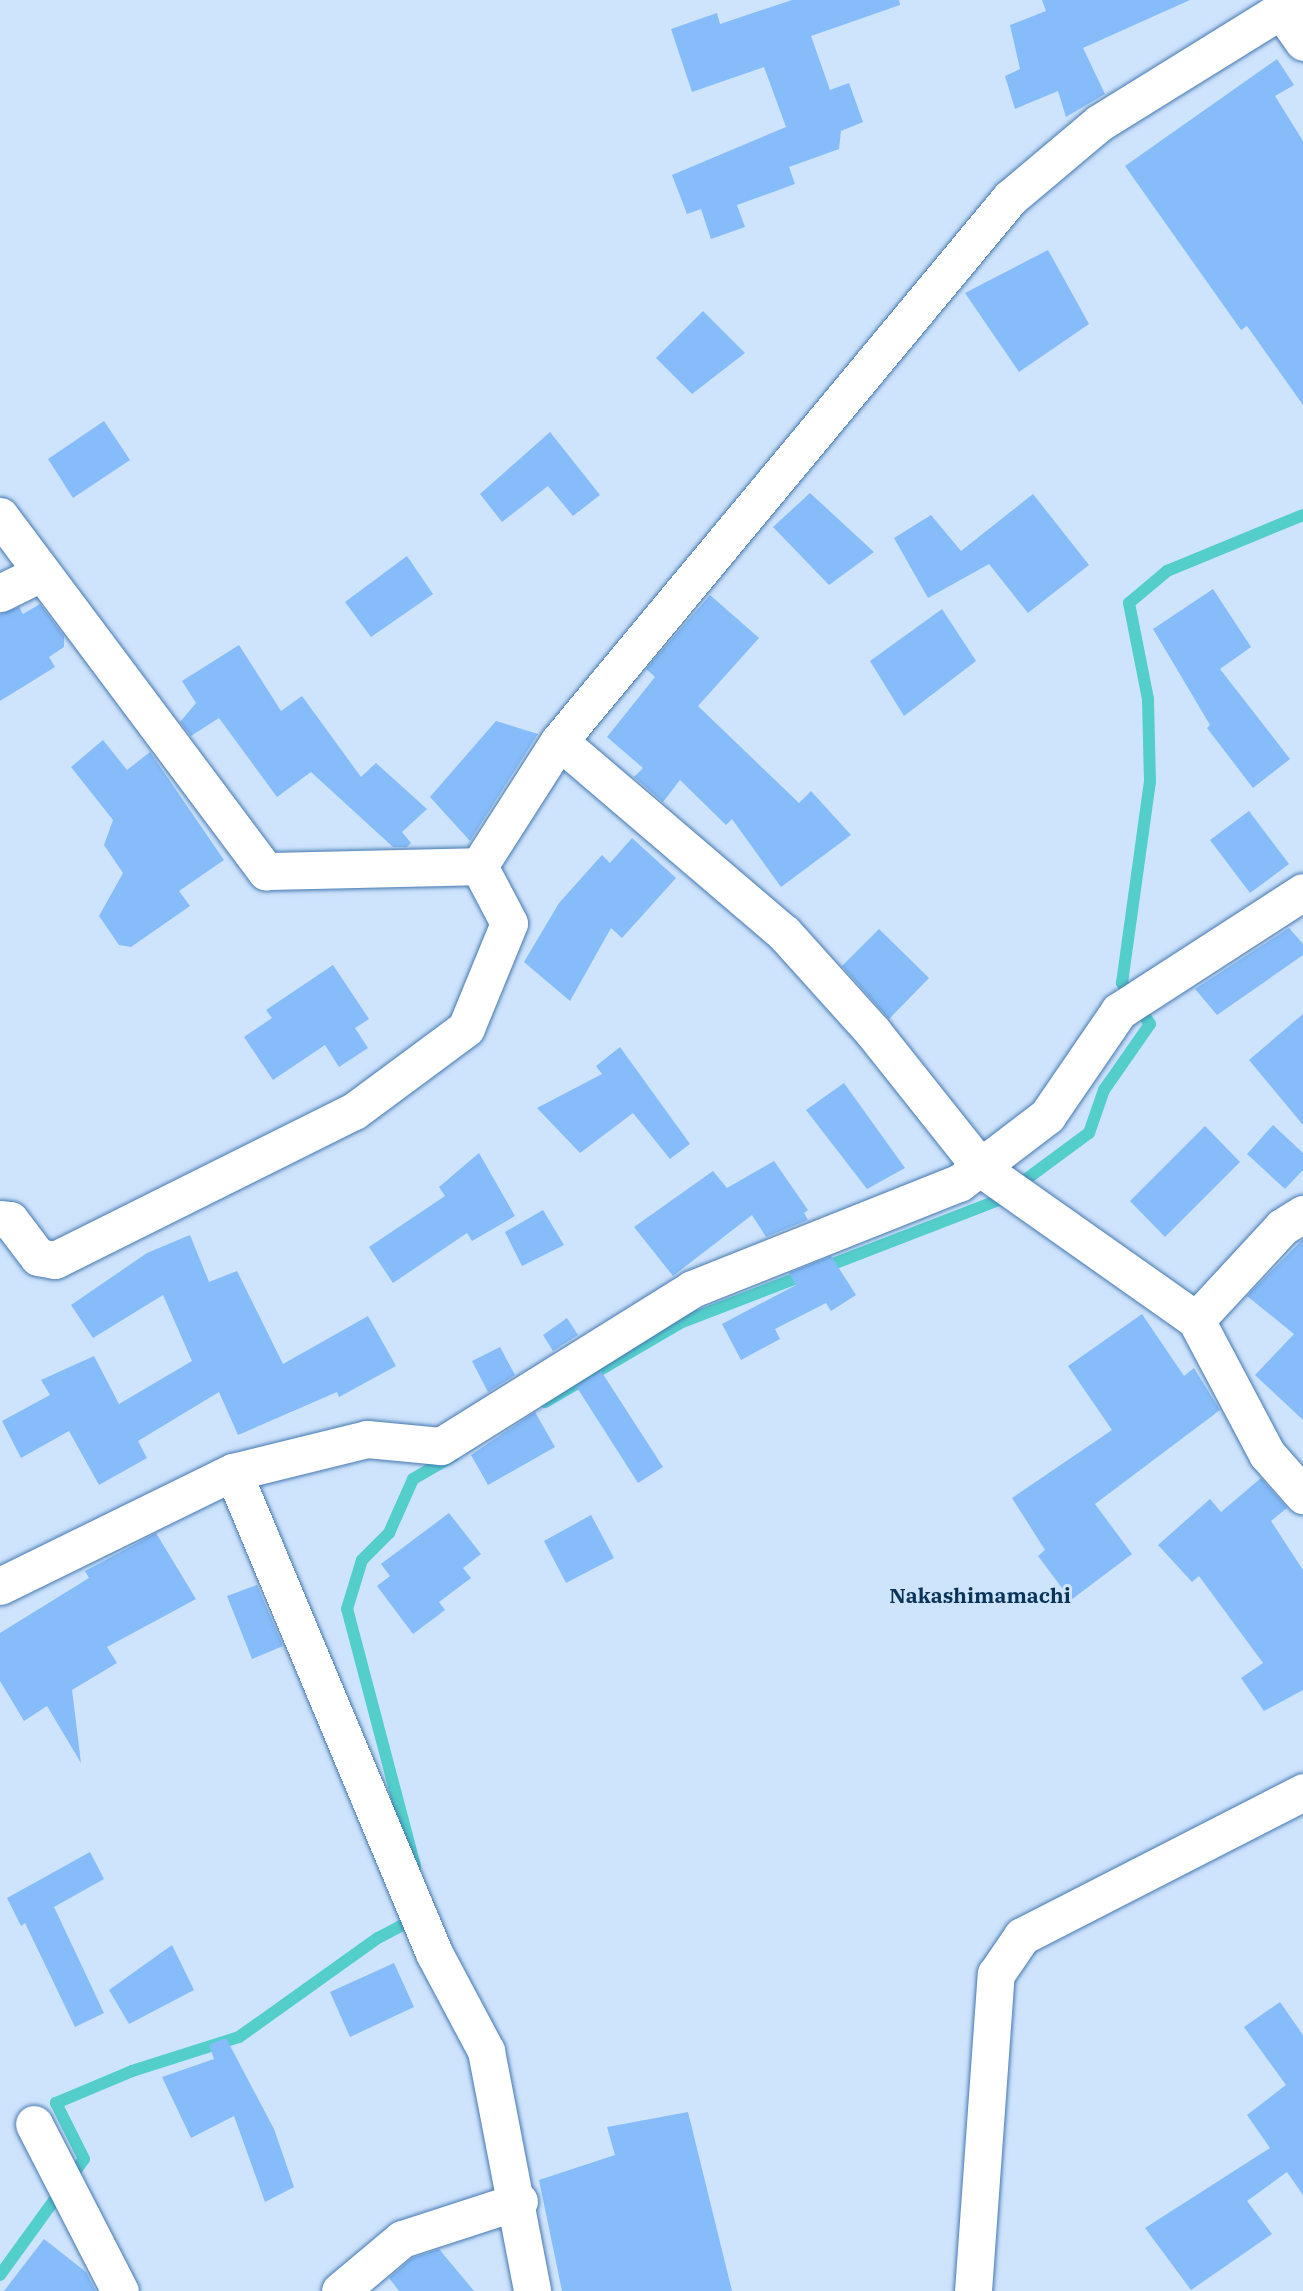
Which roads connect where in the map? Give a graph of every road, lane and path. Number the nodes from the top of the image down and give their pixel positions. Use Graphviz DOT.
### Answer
graph roads {
  1 [pos="1289,5"];
  2 [pos="1303,42"];
  3 [pos="0,516"];
  4 [pos="39,573"];
  5 [pos="0,593"];
  6 [pos="559,741"];
  7 [pos="479,866"];
  8 [pos="1303,892"];
  9 [pos="982,1169"];
  10 [pos="1303,1214"];
  11 [pos="0,1219"];
  12 [pos="1196,1320"];
  13 [pos="233,1472"];
  14 [pos="1303,1495"];
  15 [pos="0,1586"];
  16 [pos="1303,1792"];
  17 [pos="34,2124"];
  18 [pos="519,2201"];
  19 [pos="120,2291"];
  20 [pos="340,2291"];
  21 [pos="533,2291"];
  22 [pos="973,2291"];
  1 -- 2 [label="street"];
  1 -- 6 [label="street"];
  3 -- 4 [label="street"];
  4 -- 5 [label="street"];
  4 -- 7 [label="street"];
  6 -- 7 [label="street"];
  6 -- 9 [label="street"];
  7 -- 11 [label="street"];
  8 -- 9 [label="street"];
  9 -- 12 [label="street"];
  9 -- 13 [label="street"];
  10 -- 12 [label="street"];
  12 -- 14 [label="street"];
  13 -- 15 [label="street"];
  13 -- 18 [label="street"];
  16 -- 22 [label="street"];
  17 -- 19 [label="street"];
  18 -- 20 [label="street"];
  18 -- 21 [label="street"];
}
